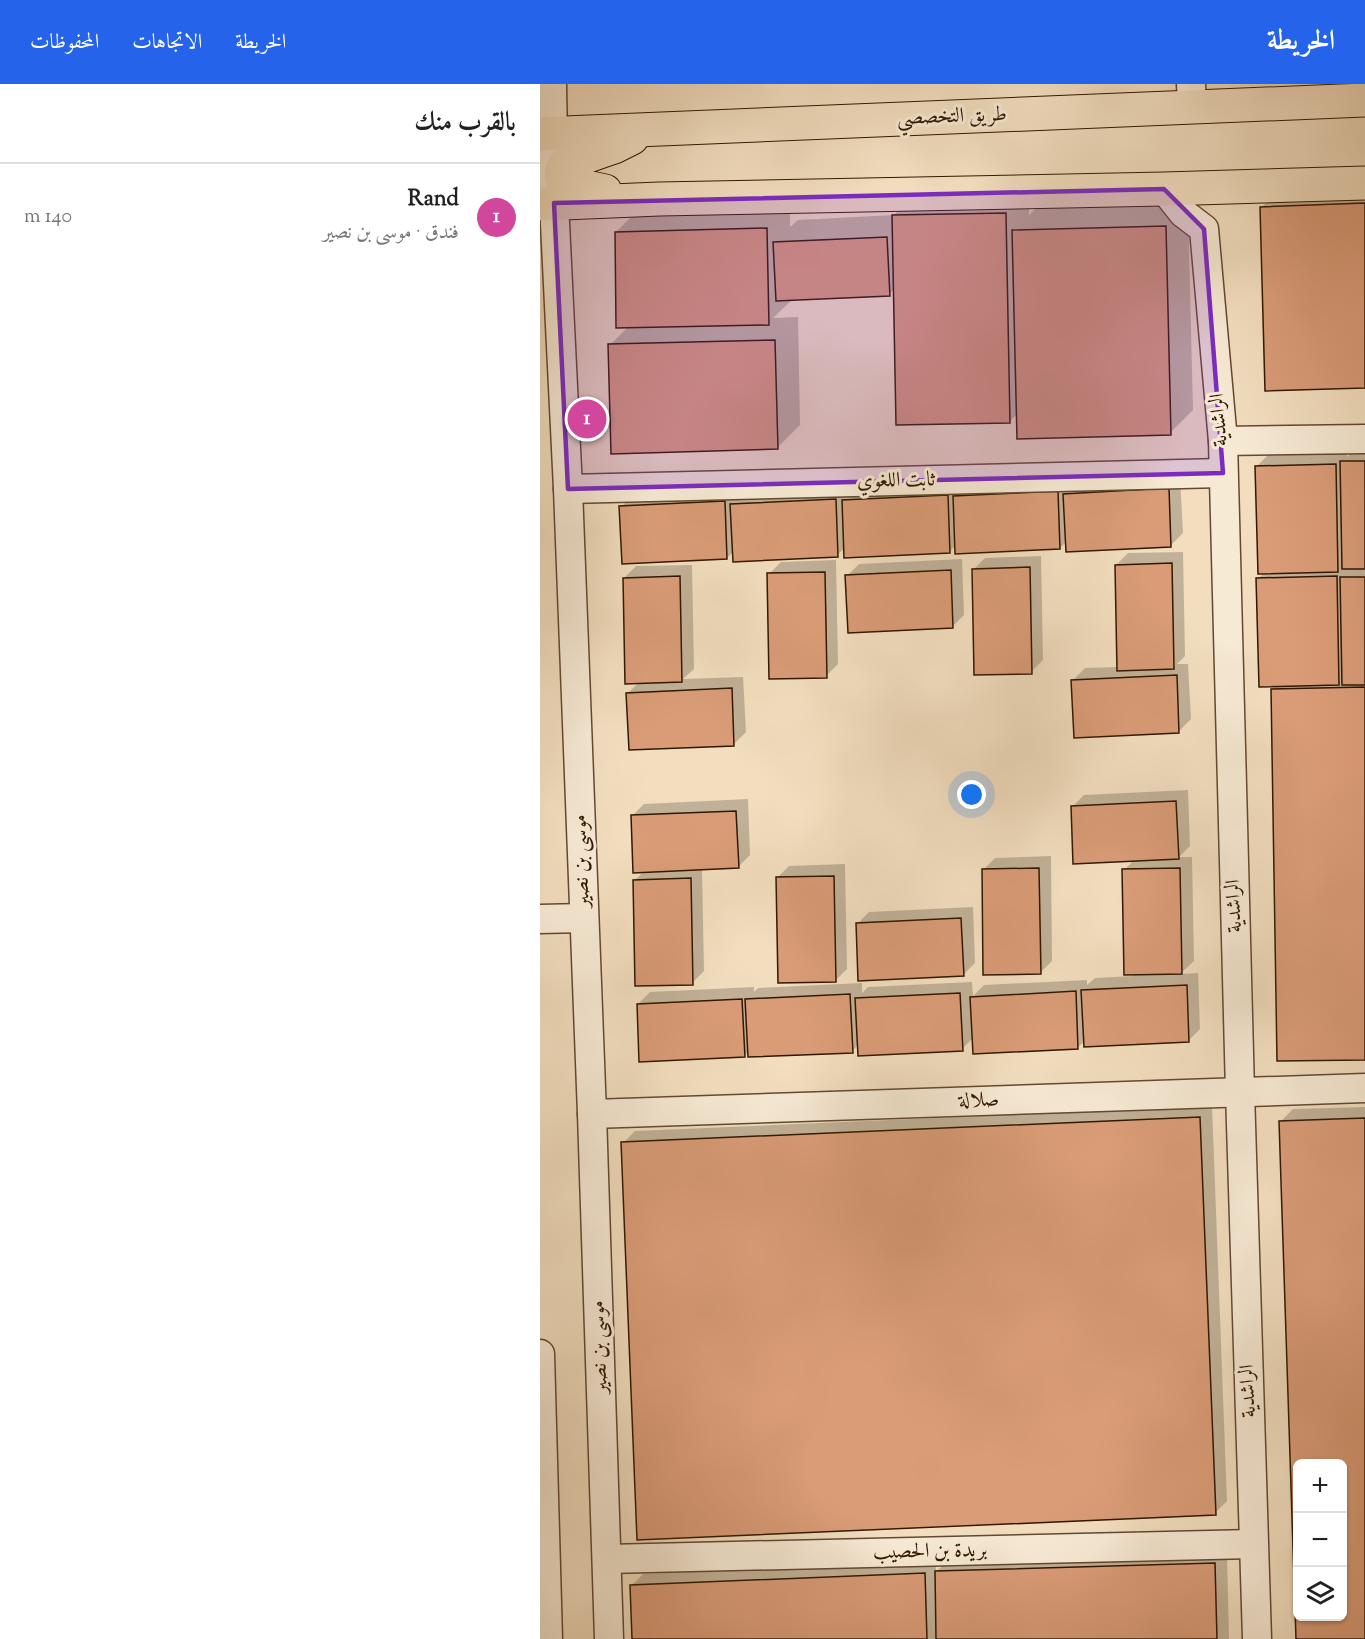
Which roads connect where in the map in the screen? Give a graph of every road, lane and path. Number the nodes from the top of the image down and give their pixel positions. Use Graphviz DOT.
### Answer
graph roads {
  1 [pos="551,84"];
  2 [pos="1191,96"];
  3 [pos="1365,100"];
  4 [pos="544,124"];
  5 [pos="654,129"];
  6 [pos="1365,183"];
  7 [pos="1164,189"];
  8 [pos="659,200"];
  9 [pos="545,211"];
  10 [pos="1365,439"];
  11 [pos="1223,441"];
  12 [pos="1223,473"];
  13 [pos="568,489"];
  14 [pos="584,918"];
  15 [pos="540,919"];
  16 [pos="1365,1088"];
  17 [pos="1240,1092"];
  18 [pos="592,1114"];
  19 [pos="540,1354"];
  20 [pos="542,1542"];
  21 [pos="1253,1544"];
  22 [pos="607,1559"];
  23 [pos="548,1639"];
  24 [pos="609,1639"];
  25 [pos="1257,1639"];
  1 -- 4 [label="street, موسى بن نصير"];
  2 -- 3 [label="main road, طريق التخصصي"];
  2 -- 5 [label="main road, طريق التخصصي"];
  4 -- 5 [label="main road, طريق التخصصي"];
  4 -- 9 [label="street, موسى بن نصير"];
  5 -- 8 [label="main road"];
  6 -- 7 [label="main road"];
  7 -- 8 [label="main road"];
  7 -- 11 [label="street, الراشدية"];
  8 -- 9 [label="main road"];
  9 -- 13 [label="street, موسى بن نصير"];
  10 -- 11 [label="street"];
  11 -- 12 [label="street, الراشدية"];
  12 -- 13 [label="street, ثابت اللغوي"];
  12 -- 17 [label="street, الراشدية"];
  13 -- 14 [label="street, موسى بن نصير"];
  14 -- 15 [label="street"];
  14 -- 18 [label="street, موسى بن نصير"];
  16 -- 17 [label="street, صلالة"];
  17 -- 18 [label="street, صلالة"];
  17 -- 21 [label="street, الراشدية"];
  18 -- 22 [label="street, موسى بن نصير"];
  19 -- 20 [label="street"];
  20 -- 23 [label="street"];
  21 -- 22 [label="street, بريدة بن الحصيب"];
  21 -- 25 [label="street, الراشدية"];
  22 -- 24 [label="street, موسى بن نصير"];
}
